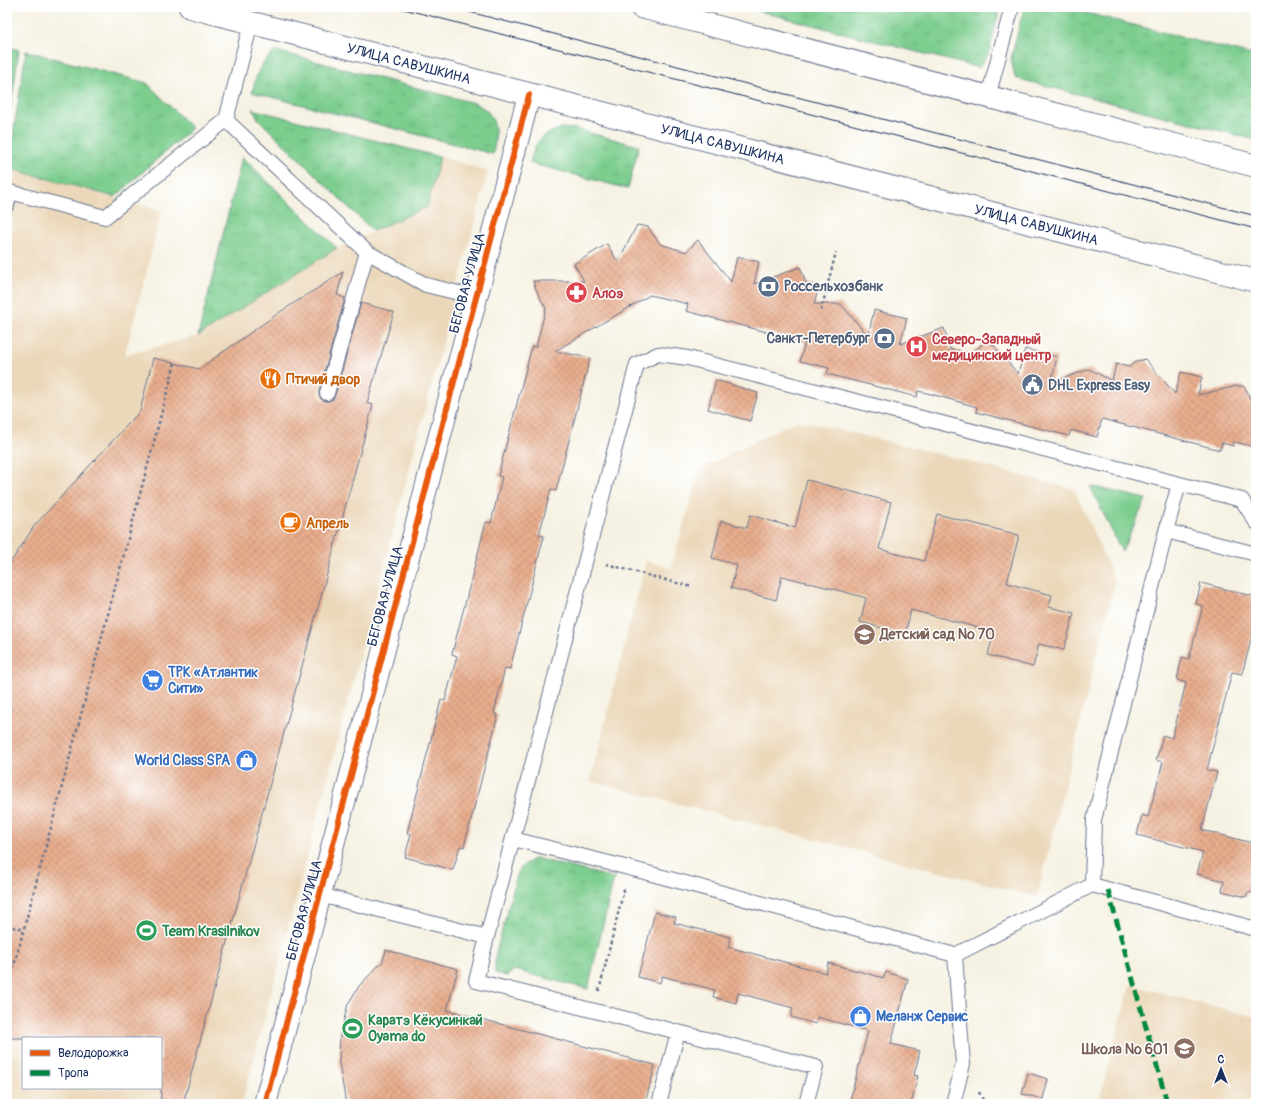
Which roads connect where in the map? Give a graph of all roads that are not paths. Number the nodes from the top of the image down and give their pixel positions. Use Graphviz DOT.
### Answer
graph roads {
  1 [pos="190,7"];
  2 [pos="641,7"];
  3 [pos="1012,7"];
  4 [pos="251,23"];
  5 [pos="529,95"];
  6 [pos="988,97"];
  7 [pos="226,120"];
  8 [pos="1256,166"];
  9 [pos="7,205"];
  10 [pos="367,252"];
  11 [pos="1256,281"];
  12 [pos="476,297"];
  13 [pos="327,393"];
  14 [pos="1179,484"];
  15 [pos="1256,522"];
  16 [pos="1166,531"];
  17 [pos="1256,554"];
  18 [pos="513,839"];
  19 [pos="1092,885"];
  20 [pos="320,895"];
  21 [pos="1256,929"];
  22 [pos="487,937"];
  23 [pos="955,955"];
  24 [pos="678,1032"];
  25 [pos="265,1104"];
  26 [pos="659,1104"];
  27 [pos="806,1104"];
  28 [pos="952,1104"];
  1 -- 4 [label="main road, УЛИЦА САВУШКИНА"];
  2 -- 6 [label="main road"];
  3 -- 6 [label="lane"];
  4 -- 5 [label="main road, УЛИЦА САВУШКИНА"];
  4 -- 7 [label="lane"];
  5 -- 11 [label="main road, УЛИЦА САВУШКИНА"];
  5 -- 12 [label="main road, БЕГОВАЯ УЛИЦА"];
  6 -- 8 [label="main road"];
  7 -- 9 [label="lane"];
  7 -- 10 [label="lane"];
  10 -- 12 [label="lane"];
  10 -- 13 [label="lane"];
  12 -- 20 [label="main road, БЕГОВАЯ УЛИЦА"];
  14 -- 15 [label="lane"];
  14 -- 16 [label="lane"];
  14 -- 18 [label="lane"];
  16 -- 17 [label="lane"];
  16 -- 19 [label="lane"];
  18 -- 22 [label="lane"];
  18 -- 23 [label="lane"];
  19 -- 21 [label="lane"];
  19 -- 23 [label="lane"];
  20 -- 22 [label="lane"];
  20 -- 25 [label="main road, БЕГОВАЯ УЛИЦА"];
  22 -- 24 [label="lane"];
  23 -- 28 [label="lane"];
  24 -- 26 [label="lane"];
  24 -- 27 [label="lane"];
}
